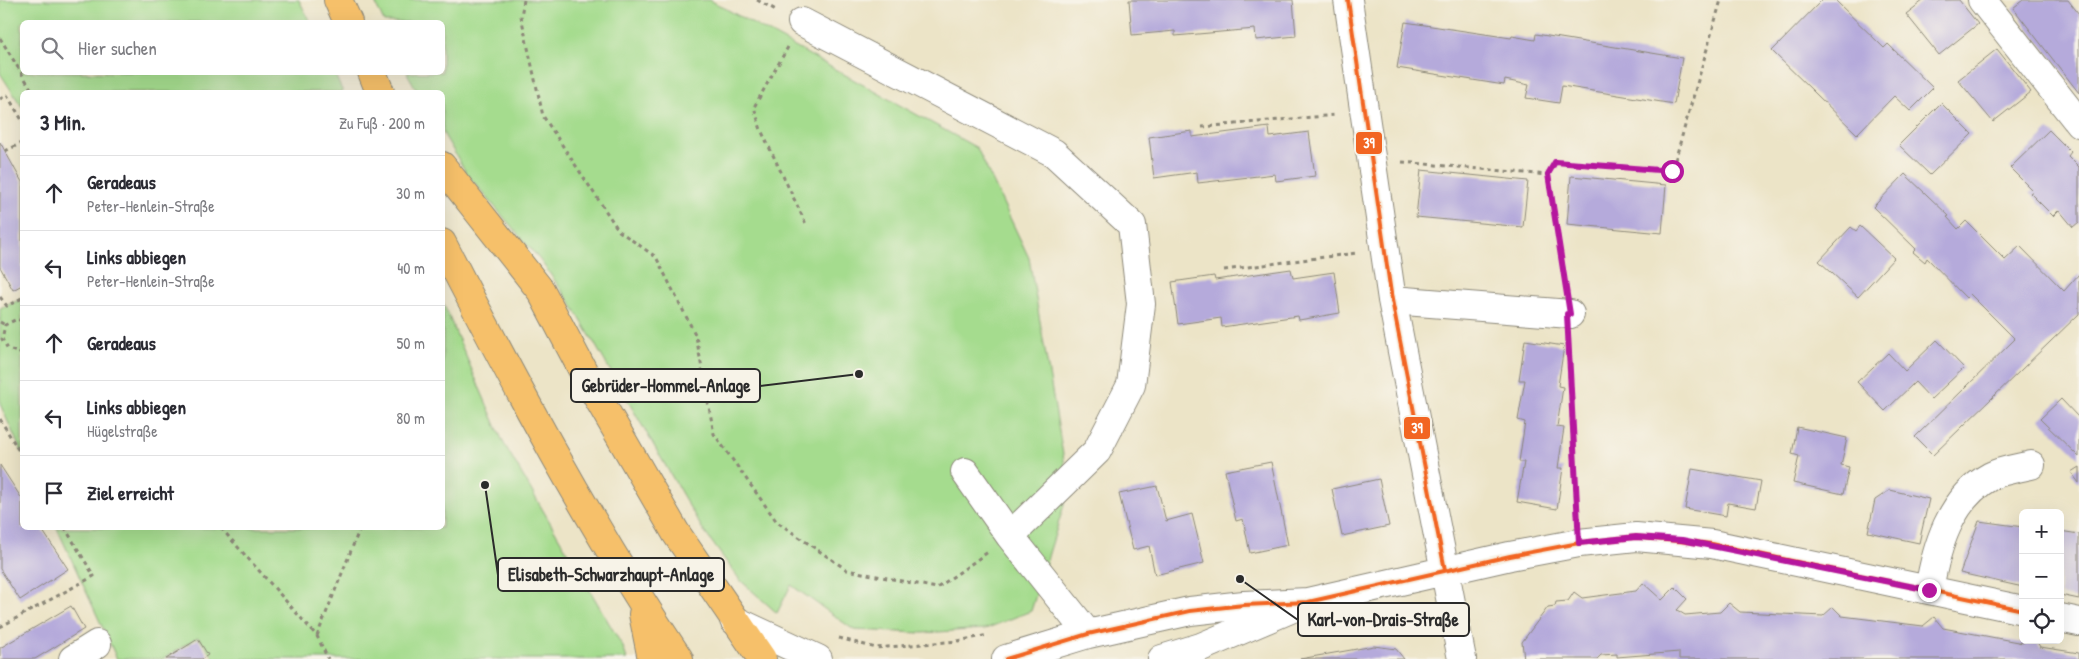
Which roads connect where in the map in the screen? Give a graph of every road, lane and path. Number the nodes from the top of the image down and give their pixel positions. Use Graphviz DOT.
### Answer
graph roads {
  1 [pos="338,0"];
  2 [pos="524,0"];
  3 [pos="1348,0"];
  4 [pos="1721,0"];
  5 [pos="1982,0"];
  6 [pos="347,20"];
  7 [pos="802,22"];
  8 [pos="0,38"];
  9 [pos="20,71"];
  10 [pos="23,75"];
  11 [pos="32,90"];
  12 [pos="0,99"];
  13 [pos="1364,112"];
  14 [pos="20,117"];
  15 [pos="2079,123"];
  16 [pos="1202,127"];
  17 [pos="20,144"];
  18 [pos="5,151"];
  19 [pos="1371,159"];
  20 [pos="445,170"];
  21 [pos="1548,174"];
  22 [pos="806,224"];
  23 [pos="445,249"];
  24 [pos="1384,250"];
  25 [pos="1224,270"];
  26 [pos="0,297"];
  27 [pos="20,299"];
  28 [pos="1392,300"];
  29 [pos="1569,314"];
  30 [pos="20,320"];
  31 [pos="0,322"];
  32 [pos="6,325"];
  33 [pos="20,353"];
  34 [pos="0,418"];
  35 [pos="20,453"];
  36 [pos="2031,465"];
  37 [pos="965,472"];
  38 [pos="66,530"];
  39 [pos="223,530"];
  40 [pos="359,530"];
  41 [pos="1010,536"];
  42 [pos="1579,543"];
  43 [pos="1445,570"];
  44 [pos="1929,590"];
  45 [pos="641,602"];
  46 [pos="1308,602"];
  47 [pos="2019,609"];
  48 [pos="2064,619"];
  49 [pos="734,620"];
  50 [pos="2079,622"];
  51 [pos="0,627"];
  52 [pos="994,634"];
  53 [pos="1088,634"];
  54 [pos="317,636"];
  55 [pos="97,644"];
  56 [pos="824,647"];
  57 [pos="73,659"];
  58 [pos="328,659"];
  59 [pos="652,659"];
  60 [pos="679,659"];
  61 [pos="762,659"];
  62 [pos="1006,659"];
  63 [pos="1162,659"];
  64 [pos="1462,659"];
  1 -- 6 [label="main road"];
  2 -- 41 [label="path"];
  3 -- 13 [label="street"];
  4 -- 21 [label="path"];
  5 -- 15 [label="street"];
  7 -- 22 [label="path"];
  7 -- 41 [label="street"];
  8 -- 9 [label="path"];
  10 -- 11 [label="path"];
  12 -- 14 [label="path"];
  13 -- 16 [label="path"];
  13 -- 19 [label="street"];
  17 -- 18 [label="path"];
  19 -- 21 [label="path"];
  19 -- 24 [label="street"];
  20 -- 49 [label="main road"];
  21 -- 29 [label="path"];
  23 -- 45 [label="main road"];
  24 -- 25 [label="path"];
  24 -- 28 [label="street"];
  26 -- 27 [label="path"];
  28 -- 29 [label="street"];
  28 -- 43 [label="street"];
  29 -- 42 [label="path"];
  30 -- 32 [label="path"];
  31 -- 32 [label="path"];
  32 -- 33 [label="path"];
  34 -- 35 [label="path"];
  36 -- 44 [label="street"];
  37 -- 41 [label="street"];
  38 -- 51 [label="path"];
  39 -- 54 [label="path"];
  40 -- 54 [label="path"];
  41 -- 53 [label="street"];
  42 -- 43 [label="street"];
  42 -- 44 [label="street"];
  43 -- 46 [label="street"];
  43 -- 64 [label="street"];
  44 -- 47 [label="street"];
  45 -- 59 [label="main road"];
  45 -- 60 [label="main road"];
  46 -- 53 [label="street"];
  46 -- 63 [label="street"];
  48 -- 50 [label="street"];
  49 -- 56 [label="street"];
  49 -- 61 [label="main road"];
  52 -- 56 [label="path"];
  53 -- 62 [label="street"];
  54 -- 58 [label="path"];
  55 -- 57 [label="street"];
}
